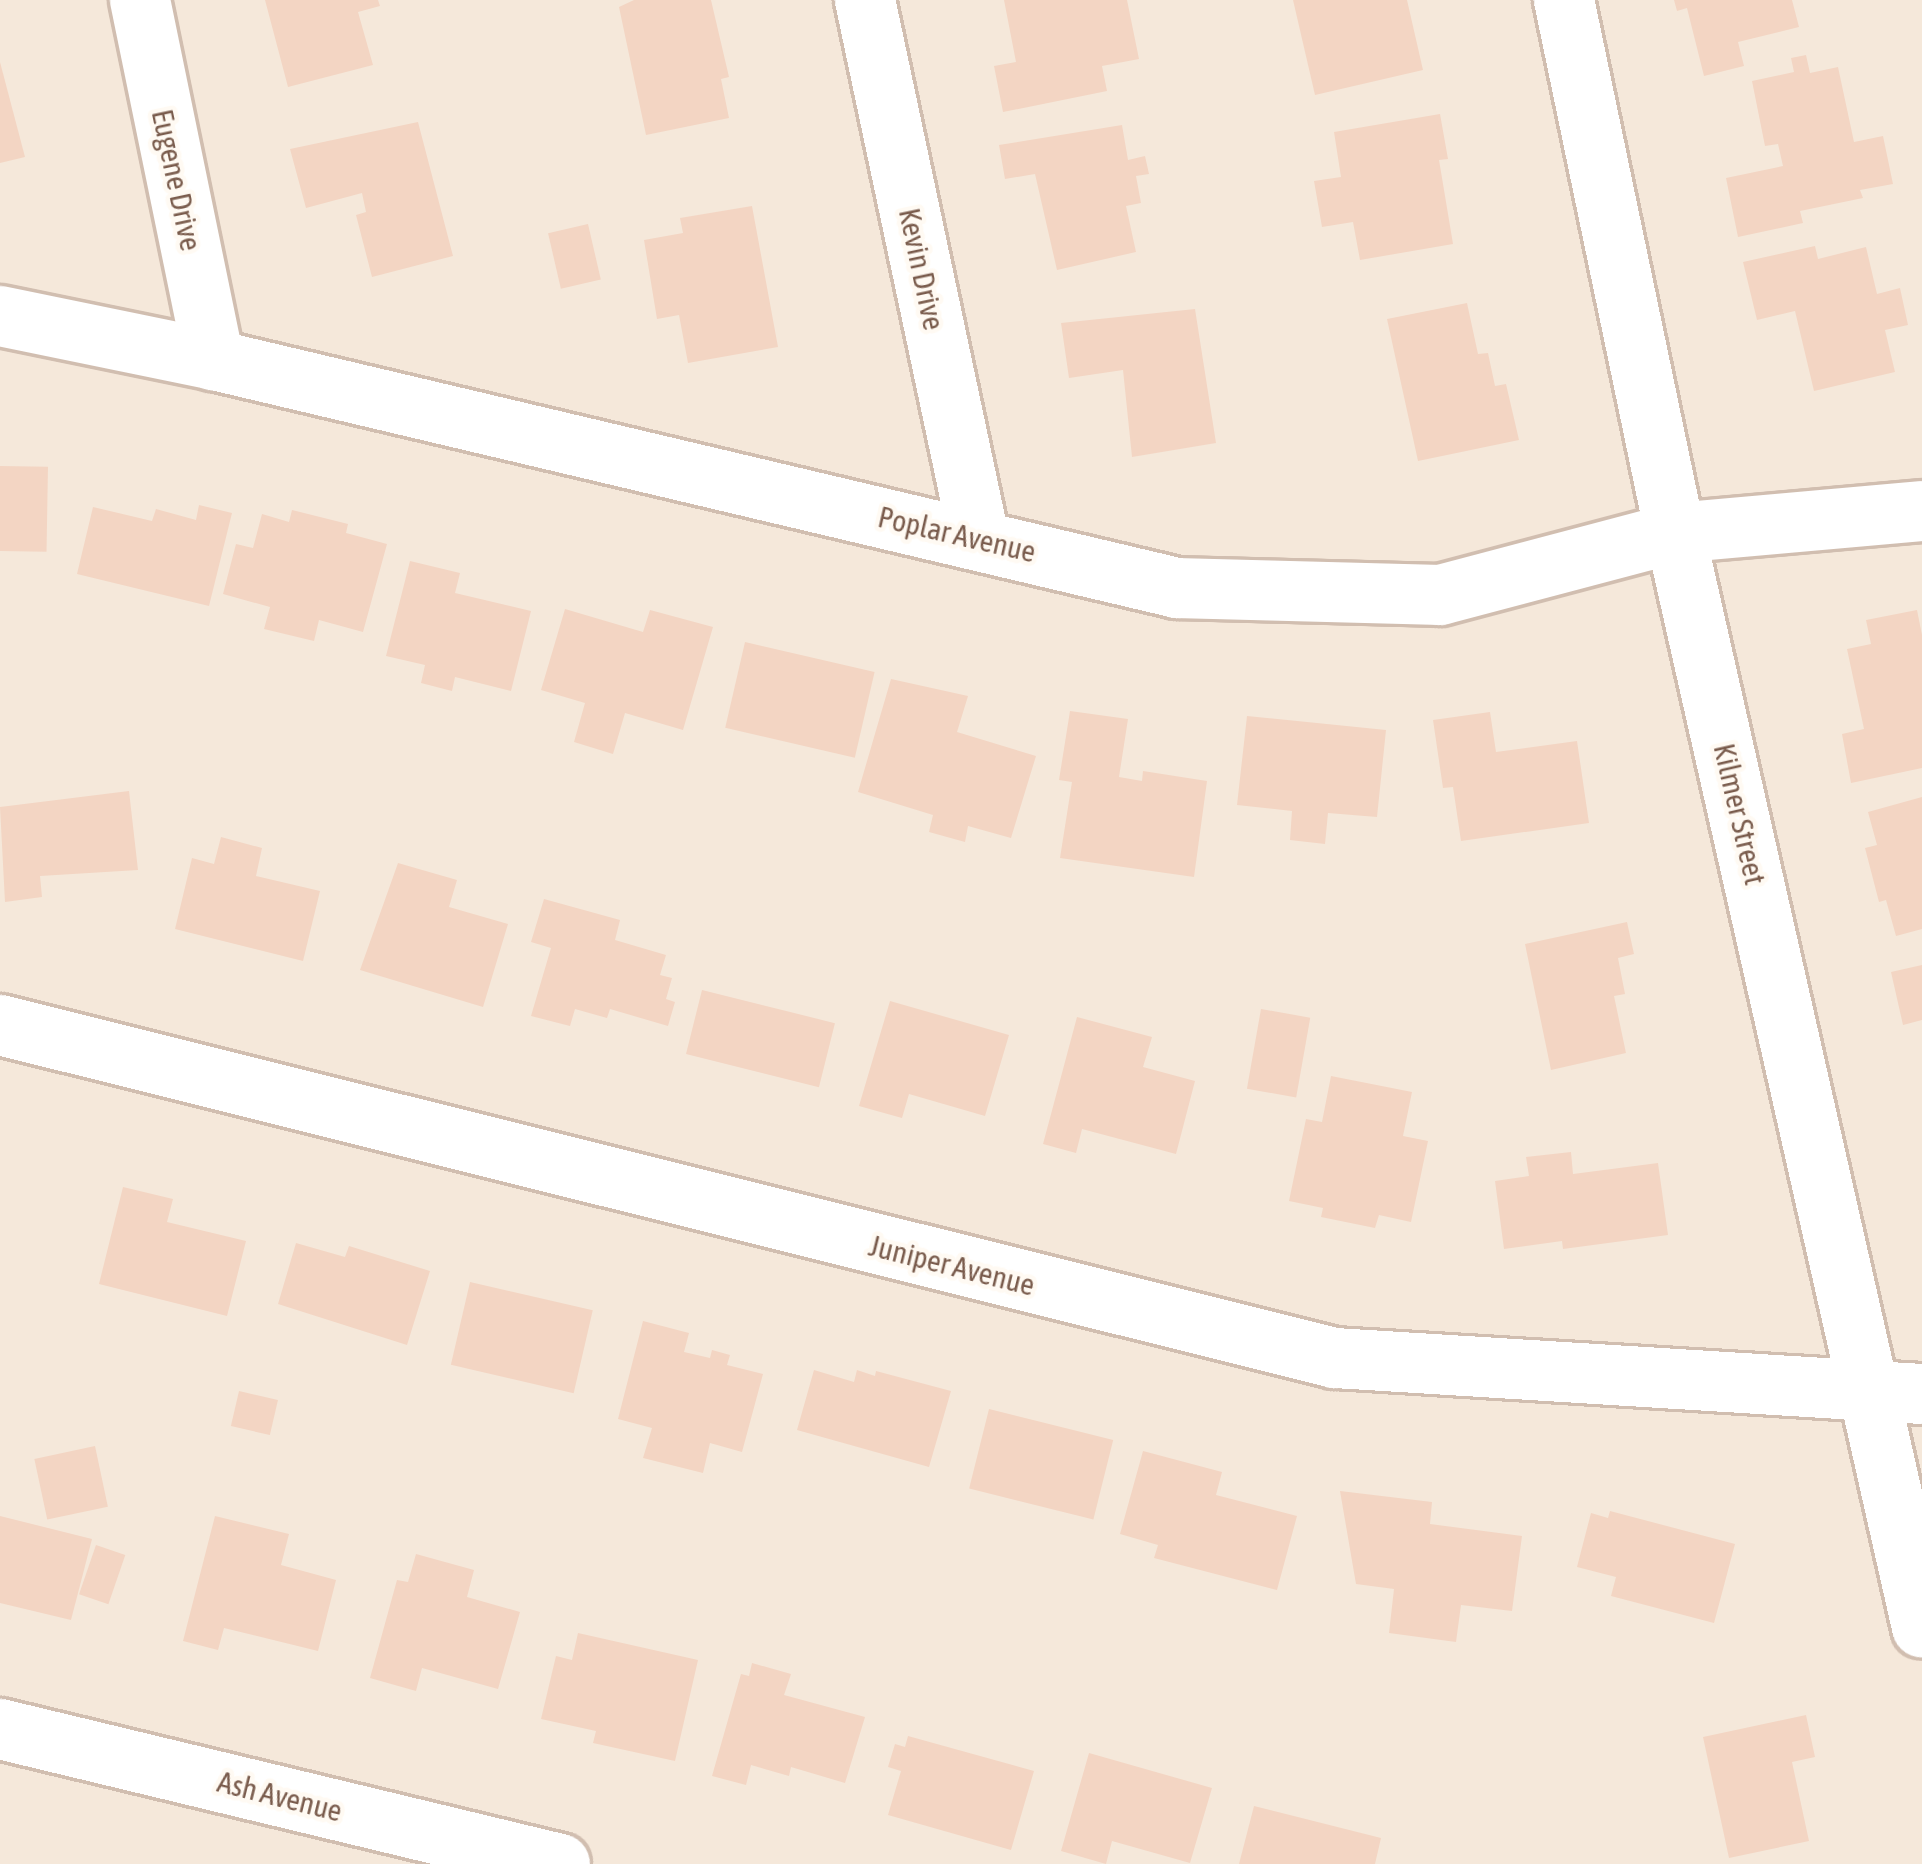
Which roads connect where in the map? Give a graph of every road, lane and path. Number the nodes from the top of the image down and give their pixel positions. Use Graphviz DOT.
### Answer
graph roads {
  1 [pos="140,0"];
  2 [pos="865,0"];
  3 [pos="1564,0"];
  4 [pos="0,316"];
  5 [pos="214,360"];
  6 [pos="1922,511"];
  7 [pos="1675,533"];
  8 [pos="979,538"];
  9 [pos="0,1025"];
  10 [pos="1898,1393"];
  11 [pos="1922,1627"];
  12 [pos="0,1729"];
  13 [pos="560,1864"];
  1 -- 5 [label="street, Eugene Drive"];
  2 -- 8 [label="street, Kevin Drive"];
  3 -- 7 [label="street, Kilmer Street"];
  4 -- 5 [label="street, Poplar Avenue"];
  5 -- 8 [label="street, Poplar Avenue"];
  6 -- 7 [label="street, Poplar Avenue"];
  7 -- 8 [label="street, Poplar Avenue"];
  7 -- 10 [label="street, Kilmer Street"];
  9 -- 10 [label="street, Juniper Avenue"];
  10 -- 11 [label="street, Kilmer Street"];
  12 -- 13 [label="street, Ash Avenue"];
}
